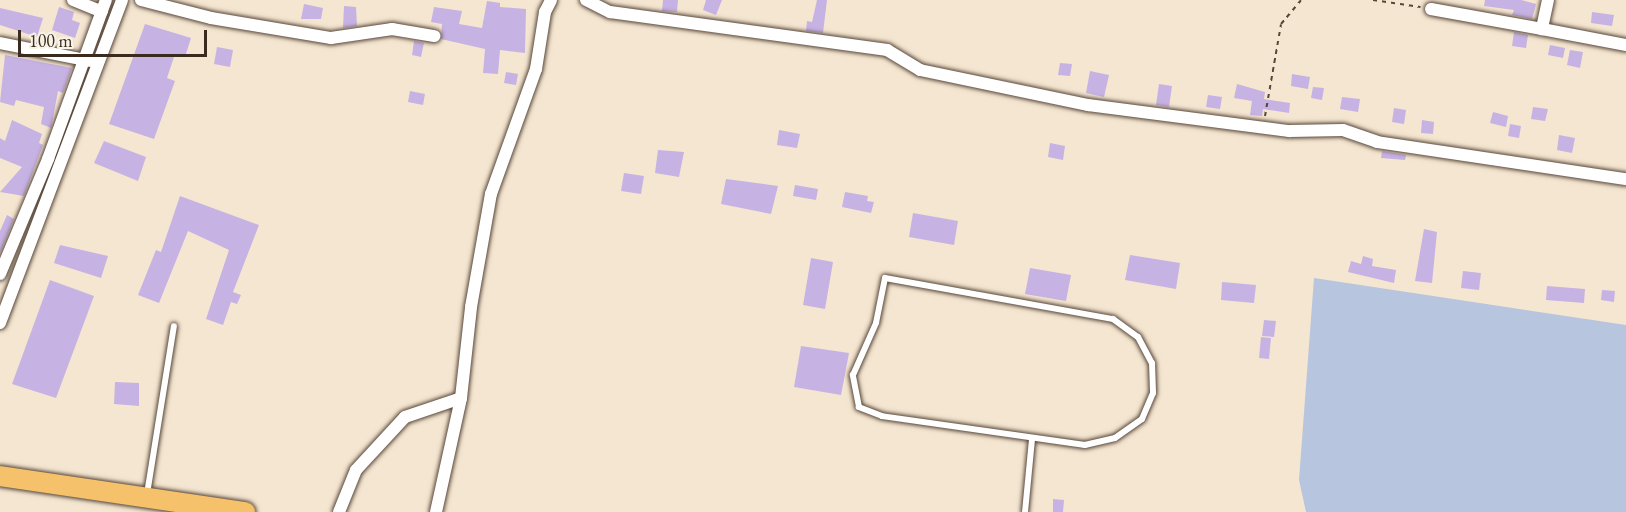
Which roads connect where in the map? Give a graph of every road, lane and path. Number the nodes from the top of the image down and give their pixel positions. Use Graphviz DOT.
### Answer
graph roads {
  1 [pos="73,0"];
  2 [pos="122,0"];
  3 [pos="141,0"];
  4 [pos="551,0"];
  5 [pos="586,0"];
  6 [pos="1301,0"];
  7 [pos="1372,0"];
  8 [pos="1548,0"];
  9 [pos="1393,2"];
  10 [pos="104,6"];
  11 [pos="1431,9"];
  12 [pos="1542,29"];
  13 [pos="434,36"];
  14 [pos="0,43"];
  15 [pos="1626,45"];
  16 [pos="85,60"];
  17 [pos="100,64"];
  18 [pos="1263,128"];
  19 [pos="1626,179"];
  20 [pos="0,274"];
  21 [pos="0,323"];
  22 [pos="174,326"];
  23 [pos="461,398"];
  24 [pos="1032,439"];
  25 [pos="0,476"];
  26 [pos="146,497"];
  27 [pos="245,512"];
  28 [pos="339,512"];
  29 [pos="436,512"];
  30 [pos="1026,512"];
  1 -- 10 [label="street"];
  2 -- 17 [label="street"];
  3 -- 13 [label="street"];
  4 -- 23 [label="street"];
  5 -- 18 [label="street"];
  6 -- 18 [label="path"];
  7 -- 9 [label="path"];
  8 -- 12 [label="street"];
  9 -- 11 [label="path"];
  10 -- 16 [label="street"];
  11 -- 12 [label="street"];
  12 -- 15 [label="street"];
  14 -- 16 [label="street"];
  16 -- 17 [label="street"];
  16 -- 20 [label="street"];
  17 -- 21 [label="street"];
  18 -- 19 [label="street"];
  22 -- 26 [label="lane"];
  23 -- 28 [label="street"];
  23 -- 29 [label="street"];
  24 -- 24 [label="lane"];
  24 -- 30 [label="lane"];
  25 -- 26 [label="main road"];
  26 -- 27 [label="main road"];
}
